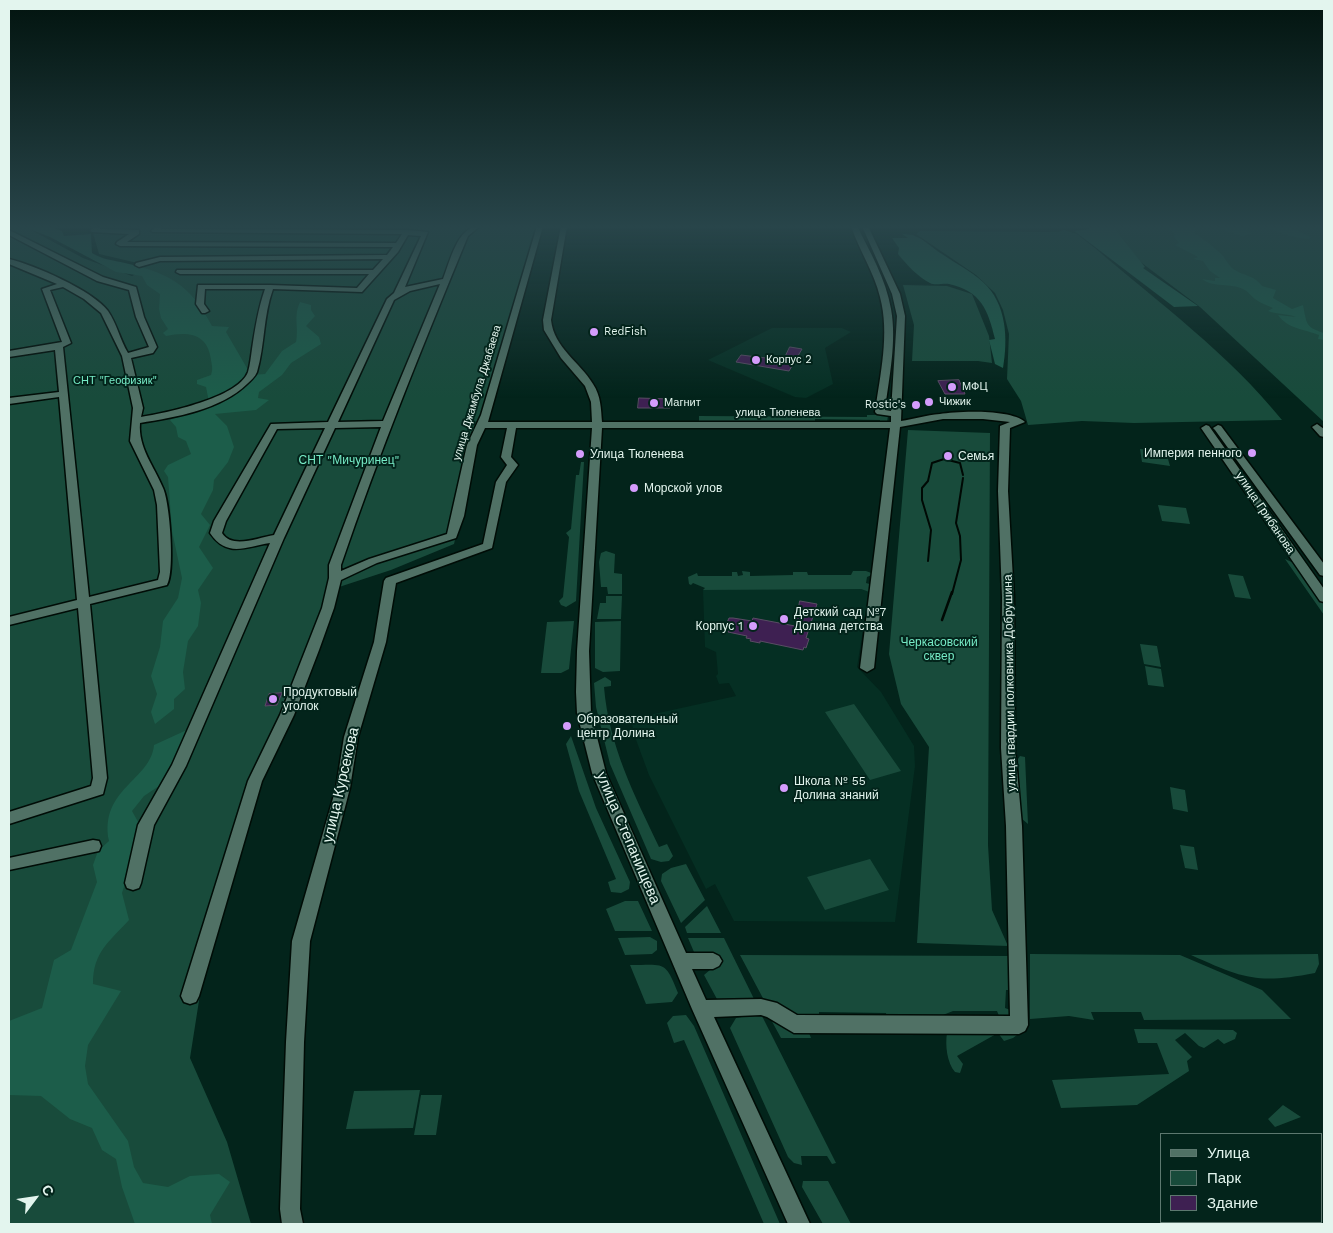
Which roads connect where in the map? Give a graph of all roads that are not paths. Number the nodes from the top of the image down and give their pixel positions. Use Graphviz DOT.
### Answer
graph roads {
  1 [pos="60,284"];
  2 [pos="115,284"];
  3 [pos="365,284"];
  4 [pos="402,284"];
  5 [pos="432,284"];
  6 [pos="445,284"];
  7 [pos="523,284"];
  8 [pos="554,284"];
  9 [pos="878,284"];
  10 [pos="890,284"];
  11 [pos="63,285"];
  12 [pos="270,287"];
  13 [pos="398,292"];
  14 [pos="205,311"];
  15 [pos="56,346"];
  16 [pos="9,354"];
  17 [pos="126,356"];
  18 [pos="63,394"];
  19 [pos="9,401"];
  20 [pos="896,414"];
  21 [pos="136,421"];
  22 [pos="387,424"];
  23 [pos="330,425"];
  24 [pos="512,425"];
  25 [pos="597,425"];
  26 [pos="896,425"];
  27 [pos="481,426"];
  28 [pos="1004,432"];
  29 [pos="278,538"];
  30 [pos="1324,572"];
  31 [pos="335,578"];
  32 [pos="1324,598"];
  33 [pos="83,603"];
  34 [pos="9,621"];
  35 [pos="867,668"];
  36 [pos="9,818"];
  37 [pos="93,846"];
  38 [pos="9,864"];
  39 [pos="133,883"];
  40 [pos="680,961"];
  41 [pos="713,961"];
  42 [pos="190,996"];
  43 [pos="701,1009"];
  44 [pos="292,1224"];
  45 [pos="799,1224"];
  1 -- 11 [label="street"];
  2 -- 17 [label="street"];
  3 -- 12 [label="street"];
  4 -- 13 [label="street"];
  5 -- 13 [label="street"];
  6 -- 22 [label="street"];
  7 -- 27 [label="street, улица Джамбула Джабаева"];
  8 -- 25 [label="street, улица Степанищева"];
  9 -- 20 [label="street"];
  10 -- 20 [label="street"];
  11 -- 15 [label="street"];
  11 -- 17 [label="street"];
  12 -- 14 [label="street"];
  12 -- 21 [label="street"];
  13 -- 23 [label="street"];
  15 -- 16 [label="street"];
  15 -- 18 [label="street"];
  17 -- 21 [label="street"];
  18 -- 19 [label="street"];
  18 -- 33 [label="street"];
  20 -- 26 [label="street"];
  21 -- 33 [label="street"];
  22 -- 23 [label="street"];
  22 -- 31 [label="street"];
  23 -- 29 [label="street"];
  23 -- 29 [label="street"];
  24 -- 25 [label="street, улица Тюленева"];
  24 -- 27 [label="street, улица Тюленева"];
  24 -- 44 [label="street, улица Курсекова"];
  25 -- 26 [label="street, улица Тюленева"];
  25 -- 40 [label="street, улица Степанищева"];
  26 -- 28 [label="street, улица Тюленева"];
  26 -- 35 [label="street"];
  27 -- 31 [label="street, улица Джамбула Джабаева"];
  28 -- 43 [label="street, улица гвардии полковника Добрушина"];
  29 -- 39 [label="street"];
  30 -- 32 [label="street, улица Грибанова"];
  31 -- 42 [label="street"];
  33 -- 34 [label="street"];
  33 -- 36 [label="street"];
  37 -- 38 [label="street"];
  40 -- 41 [label="street"];
  40 -- 43 [label="street, улица Степанищева"];
  43 -- 45 [label="street, улица Степанищева"];
}
